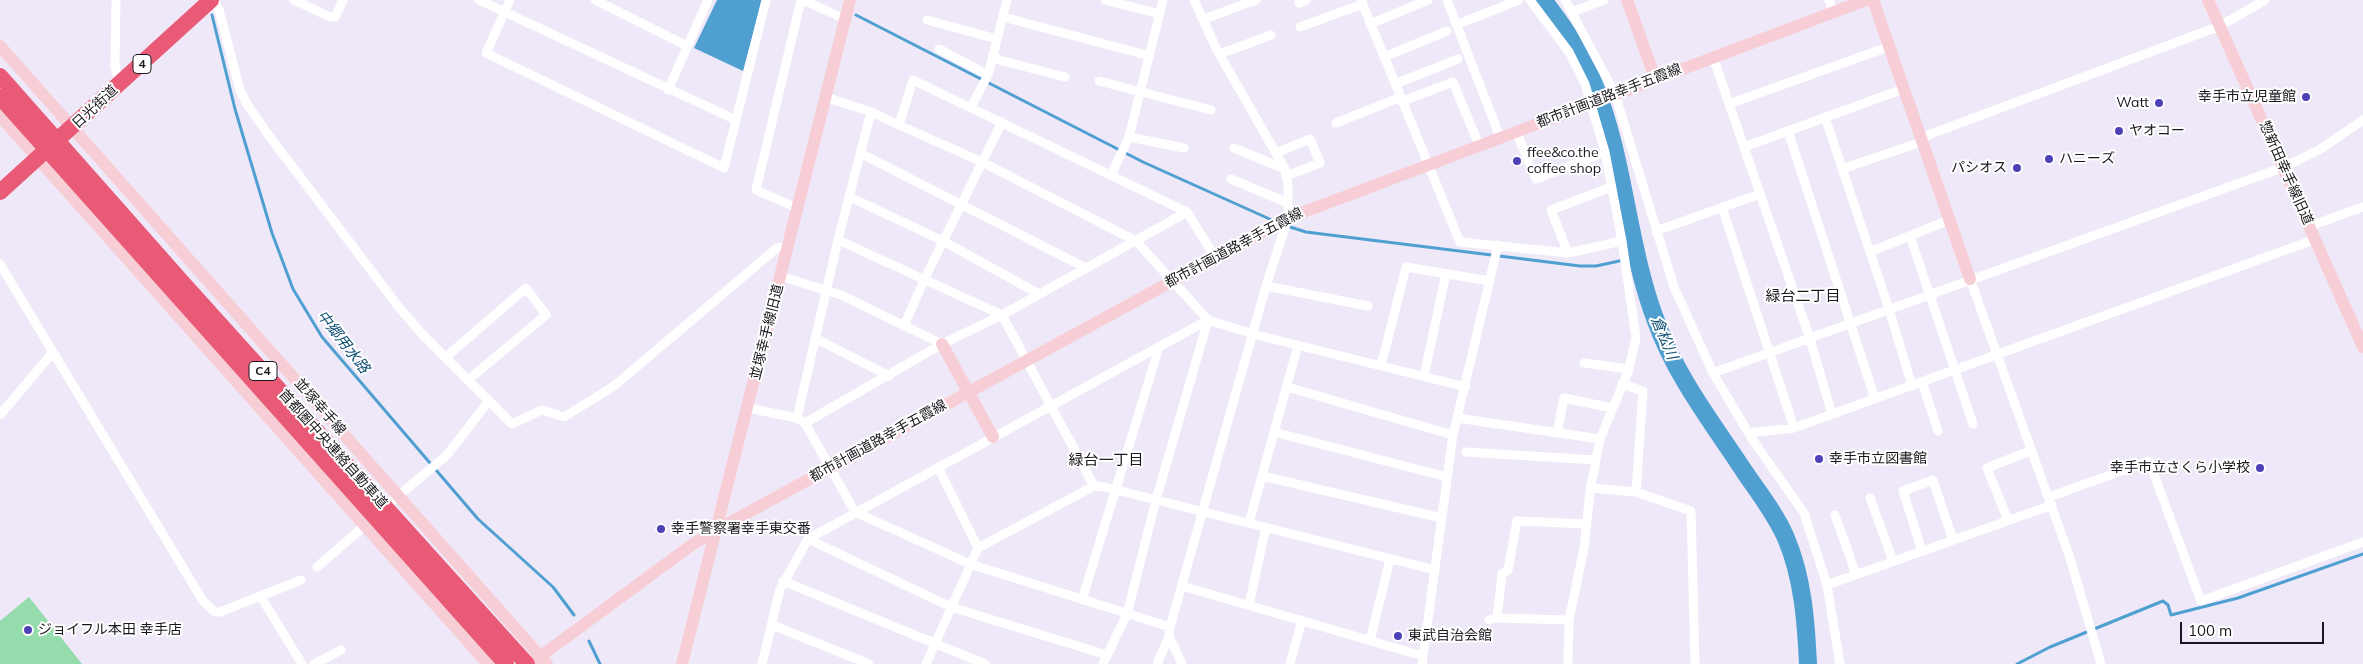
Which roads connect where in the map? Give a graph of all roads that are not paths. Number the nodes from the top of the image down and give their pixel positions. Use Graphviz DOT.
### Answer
graph roads {
  1 [pos="116,0"];
  2 [pos="213,0"];
  3 [pos="294,0"];
  4 [pos="343,0"];
  5 [pos="479,0"];
  6 [pos="510,0"];
  7 [pos="594,0"];
  8 [pos="697,0"];
  9 [pos="766,0"];
  10 [pos="802,0"];
  11 [pos="850,0"];
  12 [pos="1007,0"];
  13 [pos="1105,0"];
  14 [pos="1163,0"];
  15 [pos="1194,0"];
  16 [pos="1256,0"];
  17 [pos="1428,0"];
  18 [pos="1447,0"];
  19 [pos="1519,0"];
  20 [pos="1530,0"];
  21 [pos="1565,0"];
  22 [pos="1604,0"];
  23 [pos="1627,0"];
  24 [pos="1866,0"];
  25 [pos="1873,0"];
  26 [pos="2208,0"];
  27 [pos="2260,1"];
  28 [pos="707,2"];
  29 [pos="1362,2"];
  30 [pos="1831,6"];
  31 [pos="504,12"];
  32 [pos="1572,12"];
  33 [pos="1160,14"];
  34 [pos="1003,17"];
  35 [pos="1204,19"];
  36 [pos="845,20"];
  37 [pos="927,20"];
  38 [pos="1370,24"];
  39 [pos="1456,25"];
  40 [pos="2220,26"];
  41 [pos="1300,27"];
  42 [pos="1447,31"];
  43 [pos="1270,35"];
  44 [pos="997,39"];
  45 [pos="687,46"];
  46 [pos="1888,47"];
  47 [pos="939,49"];
  48 [pos="4,50"];
  49 [pos="1220,54"];
  50 [pos="993,55"];
  51 [pos="1150,56"];
  52 [pos="1384,57"];
  53 [pos="1713,57"];
  54 [pos="1458,60"];
  55 [pos="988,75"];
  56 [pos="0,76"];
  57 [pos="1065,77"];
  58 [pos="1655,78"];
  59 [pos="122,81"];
  60 [pos="1099,81"];
  61 [pos="1395,84"];
  62 [pos="1903,89"];
  63 [pos="668,90"];
  64 [pos="1141,91"];
  65 [pos="1613,95"];
  66 [pos="826,96"];
  67 [pos="0,98"];
  68 [pos="1402,99"];
  69 [pos="1593,102"];
  70 [pos="1729,104"];
  71 [pos="971,108"];
  72 [pos="1211,110"];
  73 [pos="871,112"];
  74 [pos="0,116"];
  75 [pos="1825,117"];
  76 [pos="736,120"];
  77 [pos="2363,120"];
  78 [pos="1002,122"];
  79 [pos="1336,123"];
  80 [pos="899,125"];
  81 [pos="73,127"];
  82 [pos="1516,131"];
  83 [pos="1788,131"];
  84 [pos="1130,137"];
  85 [pos="1500,137"];
  86 [pos="1921,140"];
  87 [pos="1479,145"];
  88 [pos="1744,147"];
  89 [pos="1184,148"];
  90 [pos="1234,148"];
  91 [pos="1605,152"];
  92 [pos="860,153"];
  93 [pos="1276,153"];
  94 [pos="38,158"];
  95 [pos="982,162"];
  96 [pos="1429,164"];
  97 [pos="2284,167"];
  98 [pos="1842,169"];
  99 [pos="1286,172"];
  100 [pos="1111,175"];
  101 [pos="1231,179"];
  102 [pos="1611,187"];
  103 [pos="0,192"];
  104 [pos="1760,194"];
  105 [pos="850,197"];
  106 [pos="1288,203"];
  107 [pos="962,204"];
  108 [pos="2363,207"];
  109 [pos="797,208"];
  110 [pos="1722,208"];
  111 [pos="1187,212"];
  112 [pos="1288,218"];
  113 [pos="1949,220"];
  114 [pos="2310,226"];
  115 [pos="1656,231"];
  116 [pos="1910,236"];
  117 [pos="2316,239"];
  118 [pos="838,240"];
  119 [pos="943,241"];
  120 [pos="1136,241"];
  121 [pos="1622,241"];
  122 [pos="113,243"];
  123 [pos="1498,245"];
  124 [pos="787,246"];
  125 [pos="1870,252"];
  126 [pos="1568,253"];
  127 [pos="1215,257"];
  128 [pos="0,264"];
  129 [pos="1086,268"];
  130 [pos="1446,274"];
  131 [pos="780,276"];
  132 [pos="1970,279"];
  133 [pos="924,280"];
  134 [pos="1173,280"];
  135 [pos="1490,281"];
  136 [pos="1266,286"];
  137 [pos="827,289"];
  138 [pos="1039,294"];
  139 [pos="1929,294"];
  140 [pos="1368,306"];
  141 [pos="1889,309"];
  142 [pos="1002,315"];
  143 [pos="1208,320"];
  144 [pos="1850,322"];
  145 [pos="904,326"];
  146 [pos="1254,334"];
  147 [pos="1809,336"];
  148 [pos="815,338"];
  149 [pos="942,344"];
  150 [pos="1298,345"];
  151 [pos="1159,347"];
  152 [pos="2363,347"];
  153 [pos="53,352"];
  154 [pos="1768,352"];
  155 [pos="1998,355"];
  156 [pos="446,357"];
  157 [pos="1026,361"];
  158 [pos="1584,363"];
  159 [pos="1381,366"];
  160 [pos="1628,369"];
  161 [pos="1955,370"];
  162 [pos="1713,373"];
  163 [pos="889,376"];
  164 [pos="1424,376"];
  165 [pos="468,380"];
  166 [pos="1922,382"];
  167 [pos="1622,384"];
  168 [pos="1912,386"];
  169 [pos="1287,387"];
  170 [pos="1466,387"];
  171 [pos="969,392"];
  172 [pos="1875,399"];
  173 [pos="488,402"];
  174 [pos="1051,406"];
  175 [pos="748,408"];
  176 [pos="1612,408"];
  177 [pos="1832,414"];
  178 [pos="0,415"];
  179 [pos="1457,418"];
  180 [pos="801,420"];
  181 [pos="1973,424"];
  182 [pos="1794,428"];
  183 [pos="1938,430"];
  184 [pos="1274,432"];
  185 [pos="1557,433"];
  186 [pos="1749,433"];
  187 [pos="1453,435"];
  188 [pos="993,437"];
  189 [pos="1600,439"];
  190 [pos="2032,450"];
  191 [pos="1466,452"];
  192 [pos="1596,460"];
  193 [pos="938,467"];
  194 [pos="830,468"];
  195 [pos="1262,476"];
  196 [pos="1447,477"];
  197 [pos="1094,486"];
  198 [pos="1591,488"];
  199 [pos="1114,489"];
  200 [pos="1636,492"];
  201 [pos="399,496"];
  202 [pos="1870,498"];
  203 [pos="1156,500"];
  204 [pos="2050,501"];
  205 [pos="1203,511"];
  206 [pos="855,512"];
  207 [pos="1835,515"];
  208 [pos="1442,518"];
  209 [pos="2008,520"];
  210 [pos="1248,523"];
  211 [pos="1586,524"];
  212 [pos="365,525"];
  213 [pos="1266,527"];
  214 [pos="716,530"];
  215 [pos="808,539"];
  216 [pos="1953,540"];
  217 [pos="2363,542"];
  218 [pos="443,546"];
  219 [pos="978,548"];
  220 [pos="1922,551"];
  221 [pos="1390,558"];
  222 [pos="1893,561"];
  223 [pos="970,564"];
  224 [pos="317,567"];
  225 [pos="1435,570"];
  226 [pos="1856,574"];
  227 [pos="301,580"];
  228 [pos="784,581"];
  229 [pos="1827,585"];
  230 [pos="1182,586"];
  231 [pos="260,597"];
  232 [pos="1082,600"];
  233 [pos="1249,605"];
  234 [pos="951,607"];
  235 [pos="1127,614"];
  236 [pos="1302,620"];
  237 [pos="1569,620"];
  238 [pos="772,625"];
  239 [pos="1170,631"];
  240 [pos="1370,640"];
  241 [pos="934,645"];
  242 [pos="340,650"];
  243 [pos="1105,660"];
  244 [pos="1422,660"];
  245 [pos="536,662"];
  246 [pos="302,664"];
  247 [pos="314,664"];
  248 [pos="488,664"];
  249 [pos="506,664"];
  250 [pos="511,664"];
  251 [pos="682,664"];
  252 [pos="762,664"];
  253 [pos="870,664"];
  254 [pos="926,664"];
  255 [pos="985,664"];
  256 [pos="1157,664"];
  257 [pos="1182,664"];
  258 [pos="1290,664"];
  259 [pos="1568,664"];
  260 [pos="1695,664"];
  261 [pos="1840,664"];
  262 [pos="2101,664"];
  1 -- 59 [label="street"];
  2 -- 59 [label="highway, 日光街道 / 4"];
  2 -- 156 [label="street"];
  3 -- 4 [label="street"];
  5 -- 31 [label="street"];
  6 -- 31 [label="street"];
  7 -- 45 [label="street"];
  8 -- 28 [label="street"];
  9 -- 76 [label="street"];
  10 -- 36 [label="street"];
  10 -- 109 [label="street"];
  11 -- 36 [label="street, 並塚幸手線旧道"];
  12 -- 34 [label="street"];
  13 -- 33 [label="street"];
  14 -- 33 [label="street"];
  15 -- 35 [label="street"];
  16 -- 35 [label="street"];
  17 -- 38 [label="street"];
  18 -- 39 [label="street"];
  19 -- 39 [label="street"];
  20 -- 69 [label="street"];
  21 -- 32 [label="street"];
  22 -- 32 [label="street"];
  23 -- 58 [label="street"];
  24 -- 30 [label="street, 都市計画道路幸手五霞線"];
  25 -- 46 [label="street"];
  26 -- 40 [label="street, 惣新田幸手線旧道"];
  27 -- 40 [label="street"];
  28 -- 45 [label="street"];
  29 -- 38 [label="street"];
  29 -- 41 [label="street"];
  30 -- 53 [label="street, 都市計画道路幸手五霞線"];
  31 -- 63 [label="street"];
  31 -- 76 [label="street"];
  32 -- 65 [label="street"];
  33 -- 51 [label="street"];
  34 -- 44 [label="street"];
  34 -- 51 [label="street"];
  35 -- 49 [label="street"];
  36 -- 66 [label="street, 並塚幸手線旧道"];
  37 -- 44 [label="street"];
  38 -- 52 [label="street"];
  39 -- 85 [label="street"];
  40 -- 86 [label="street"];
  40 -- 97 [label="street, 惣新田幸手線旧道"];
  42 -- 52 [label="street"];
  43 -- 49 [label="street"];
  44 -- 50 [label="street"];
  45 -- 63 [label="street"];
  46 -- 62 [label="street"];
  46 -- 70 [label="street"];
  47 -- 55 [label="street"];
  48 -- 81 [label="street, 並塚幸手線"];
  48 -- 94 [label="street"];
  49 -- 93 [label="street"];
  50 -- 55 [label="street"];
  50 -- 57 [label="street"];
  51 -- 64 [label="street"];
  52 -- 61 [label="street"];
  53 -- 58 [label="street, 都市計画道路幸手五霞線"];
  53 -- 70 [label="street"];
  54 -- 61 [label="street"];
  55 -- 71 [label="street"];
  56 -- 245 [label="highway, 首都圏中央連絡自動車道 / C4"];
  58 -- 65 [label="street, 都市計画道路幸手五霞線"];
  59 -- 81 [label="highway, 日光街道 / 4"];
  60 -- 64 [label="street"];
  61 -- 68 [label="street"];
  62 -- 75 [label="street"];
  62 -- 86 [label="street"];
  63 -- 76 [label="street"];
  64 -- 72 [label="street"];
  64 -- 84 [label="street"];
  65 -- 69 [label="street, 都市計画道路幸手五霞線"];
  65 -- 115 [label="street"];
  66 -- 73 [label="street"];
  66 -- 109 [label="street, 並塚幸手線旧道"];
  67 -- 249 [label="highway, 首都圏中央連絡自動車道 / C4"];
  68 -- 79 [label="street"];
  68 -- 87 [label="street"];
  68 -- 96 [label="street"];
  69 -- 82 [label="street, 都市計画道路幸手五霞線"];
  69 -- 91 [label="street"];
  70 -- 88 [label="street"];
  71 -- 78 [label="street"];
  71 -- 80 [label="street"];
  73 -- 80 [label="street"];
  73 -- 92 [label="street"];
  74 -- 94 [label="street"];
  75 -- 83 [label="street"];
  75 -- 98 [label="street"];
  77 -- 97 [label="street"];
  78 -- 95 [label="street"];
  78 -- 100 [label="street"];
  80 -- 95 [label="street"];
  81 -- 94 [label="highway, 日光街道 / 4"];
  81 -- 122 [label="street"];
  81 -- 201 [label="street, 並塚幸手線"];
  82 -- 85 [label="street, 都市計画道路幸手五霞線"];
  82 -- 91 [label="street"];
  83 -- 88 [label="street"];
  83 -- 144 [label="street"];
  84 -- 89 [label="street"];
  84 -- 100 [label="street"];
  85 -- 87 [label="street, 都市計画道路幸手五霞線"];
  86 -- 98 [label="street"];
  86 -- 113 [label="street"];
  87 -- 96 [label="street, 都市計画道路幸手五霞線"];
  88 -- 104 [label="street"];
  90 -- 99 [label="street"];
  91 -- 102 [label="street"];
  92 -- 105 [label="street"];
  92 -- 107 [label="street"];
  93 -- 99 [label="street"];
  93 -- 99 [label="street"];
  94 -- 103 [label="highway, 日光街道 / 4"];
  94 -- 122 [label="street"];
  95 -- 107 [label="street"];
  95 -- 120 [label="street"];
  96 -- 112 [label="street, 都市計画道路幸手五霞線"];
  96 -- 123 [label="street"];
  97 -- 114 [label="street, 惣新田幸手線旧道"];
  97 -- 132 [label="street"];
  98 -- 125 [label="street"];
  99 -- 106 [label="street"];
  100 -- 111 [label="street"];
  101 -- 106 [label="street"];
  102 -- 121 [label="street"];
  102 -- 126 [label="street"];
  104 -- 110 [label="street"];
  104 -- 147 [label="street"];
  105 -- 118 [label="street"];
  105 -- 119 [label="street"];
  106 -- 112 [label="street"];
  107 -- 119 [label="street"];
  107 -- 129 [label="street"];
  108 -- 114 [label="street"];
  109 -- 124 [label="street, 並塚幸手線旧道"];
  110 -- 115 [label="street"];
  110 -- 154 [label="street"];
  111 -- 120 [label="street"];
  111 -- 127 [label="street"];
  112 -- 127 [label="street, 都市計画道路幸手五霞線"];
  112 -- 136 [label="street"];
  113 -- 116 [label="street"];
  113 -- 132 [label="street"];
  114 -- 117 [label="street, 惣新田幸手線旧道"];
  115 -- 162 [label="street"];
  116 -- 125 [label="street"];
  116 -- 139 [label="street"];
  117 -- 152 [label="street, 惣新田幸手線旧道"];
  117 -- 155 [label="street"];
  118 -- 133 [label="street"];
  118 -- 137 [label="street"];
  119 -- 133 [label="street"];
  119 -- 138 [label="street"];
  120 -- 129 [label="street"];
  120 -- 134 [label="street"];
  121 -- 126 [label="street"];
  121 -- 160 [label="street"];
  122 -- 212 [label="street"];
  123 -- 126 [label="street"];
  123 -- 135 [label="street"];
  124 -- 131 [label="street, 並塚幸手線旧道"];
  124 -- 173 [label="street"];
  125 -- 141 [label="street"];
  127 -- 134 [label="street, 都市計画道路幸手五霞線"];
  128 -- 153 [label="street"];
  129 -- 138 [label="street"];
  130 -- 135 [label="street"];
  130 -- 159 [label="street"];
  130 -- 164 [label="street"];
  131 -- 137 [label="street"];
  131 -- 175 [label="street, 並塚幸手線旧道"];
  132 -- 139 [label="street"];
  132 -- 155 [label="street"];
  133 -- 142 [label="street"];
  133 -- 145 [label="street"];
  134 -- 143 [label="street"];
  134 -- 157 [label="street, 都市計画道路幸手五霞線"];
  135 -- 170 [label="street"];
  136 -- 140 [label="street"];
  136 -- 146 [label="street"];
  137 -- 145 [label="street"];
  137 -- 148 [label="street"];
  138 -- 142 [label="street"];
  139 -- 141 [label="street"];
  139 -- 161 [label="street"];
  141 -- 144 [label="street"];
  141 -- 168 [label="street"];
  142 -- 149 [label="street"];
  142 -- 157 [label="street"];
  143 -- 146 [label="street"];
  143 -- 151 [label="street"];
  143 -- 203 [label="street"];
  144 -- 147 [label="street"];
  144 -- 172 [label="street"];
  145 -- 149 [label="street"];
  146 -- 150 [label="street"];
  146 -- 205 [label="street"];
  147 -- 154 [label="street"];
  147 -- 177 [label="street"];
  148 -- 163 [label="street"];
  148 -- 180 [label="street"];
  149 -- 163 [label="street"];
  149 -- 171 [label="street"];
  150 -- 159 [label="street"];
  150 -- 169 [label="street"];
  151 -- 174 [label="street"];
  151 -- 199 [label="street"];
  153 -- 178 [label="street"];
  153 -- 231 [label="street"];
  154 -- 162 [label="street"];
  154 -- 182 [label="street"];
  155 -- 161 [label="street"];
  155 -- 190 [label="street"];
  156 -- 165 [label="street"];
  156 -- 165 [label="street"];
  157 -- 171 [label="street, 都市計画道路幸手五霞線"];
  157 -- 174 [label="street"];
  158 -- 160 [label="street"];
  159 -- 164 [label="street"];
  160 -- 167 [label="street"];
  161 -- 166 [label="street"];
  161 -- 181 [label="street"];
  162 -- 186 [label="street"];
  163 -- 180 [label="street"];
  164 -- 170 [label="street"];
  165 -- 173 [label="street"];
  166 -- 168 [label="street"];
  166 -- 183 [label="street"];
  167 -- 176 [label="street"];
  167 -- 200 [label="street"];
  168 -- 172 [label="street"];
  169 -- 184 [label="street"];
  169 -- 187 [label="street"];
  170 -- 179 [label="street"];
  171 -- 188 [label="street"];
  171 -- 194 [label="street, 都市計画道路幸手五霞線"];
  172 -- 177 [label="street"];
  173 -- 201 [label="street"];
  174 -- 188 [label="street"];
  174 -- 197 [label="street"];
  175 -- 180 [label="street"];
  175 -- 214 [label="street, 並塚幸手線旧道"];
  176 -- 185 [label="street"];
  176 -- 189 [label="street"];
  177 -- 182 [label="street"];
  179 -- 185 [label="street"];
  179 -- 187 [label="street"];
  180 -- 194 [label="street"];
  182 -- 186 [label="street"];
  184 -- 195 [label="street"];
  184 -- 196 [label="street"];
  185 -- 189 [label="street"];
  186 -- 229 [label="street"];
  187 -- 196 [label="street"];
  188 -- 193 [label="street"];
  189 -- 192 [label="street"];
  190 -- 204 [label="street"];
  190 -- 209 [label="street"];
  191 -- 192 [label="street"];
  192 -- 198 [label="street"];
  193 -- 206 [label="street"];
  193 -- 219 [label="street"];
  194 -- 206 [label="street"];
  194 -- 214 [label="street, 都市計画道路幸手五霞線"];
  195 -- 208 [label="street"];
  195 -- 210 [label="street"];
  196 -- 208 [label="street"];
  197 -- 199 [label="street"];
  197 -- 219 [label="street"];
  198 -- 200 [label="street"];
  198 -- 211 [label="street"];
  199 -- 203 [label="street"];
  199 -- 232 [label="street"];
  200 -- 260 [label="street"];
  201 -- 212 [label="street"];
  201 -- 218 [label="street, 並塚幸手線"];
  202 -- 222 [label="street"];
  203 -- 205 [label="street"];
  203 -- 235 [label="street"];
  204 -- 209 [label="street"];
  204 -- 217 [label="street"];
  204 -- 262 [label="street"];
  205 -- 210 [label="street"];
  205 -- 230 [label="street"];
  206 -- 215 [label="street"];
  206 -- 223 [label="street"];
  207 -- 226 [label="street"];
  208 -- 225 [label="street"];
  209 -- 216 [label="street"];
  210 -- 213 [label="street"];
  211 -- 237 [label="street"];
  211 -- 237 [label="street"];
  212 -- 224 [label="street"];
  212 -- 248 [label="street"];
  213 -- 221 [label="street"];
  213 -- 233 [label="street"];
  214 -- 245 [label="street, 都市計画道路幸手五霞線"];
  214 -- 251 [label="street, 並塚幸手線旧道"];
  215 -- 228 [label="street"];
  215 -- 234 [label="street"];
  216 -- 220 [label="street"];
  216 -- 220 [label="street"];
  218 -- 245 [label="street, 並塚幸手線"];
  218 -- 250 [label="street"];
  219 -- 223 [label="street"];
  220 -- 222 [label="street"];
  221 -- 225 [label="street"];
  221 -- 240 [label="street"];
  222 -- 226 [label="street"];
  223 -- 232 [label="street"];
  223 -- 234 [label="street"];
  225 -- 244 [label="street"];
  226 -- 229 [label="street"];
  227 -- 231 [label="street"];
  228 -- 238 [label="street"];
  228 -- 241 [label="street"];
  229 -- 261 [label="street"];
  230 -- 233 [label="street"];
  230 -- 239 [label="street"];
  231 -- 246 [label="street"];
  232 -- 235 [label="street"];
  233 -- 236 [label="street"];
  234 -- 241 [label="street"];
  234 -- 243 [label="street"];
  235 -- 239 [label="street"];
  235 -- 243 [label="street"];
  236 -- 240 [label="street"];
  236 -- 258 [label="street"];
  237 -- 259 [label="street"];
  238 -- 252 [label="street"];
  238 -- 253 [label="street"];
  239 -- 256 [label="street"];
  239 -- 257 [label="street"];
  240 -- 244 [label="street"];
  241 -- 254 [label="street"];
  241 -- 255 [label="street"];
  242 -- 247 [label="street"];
}
